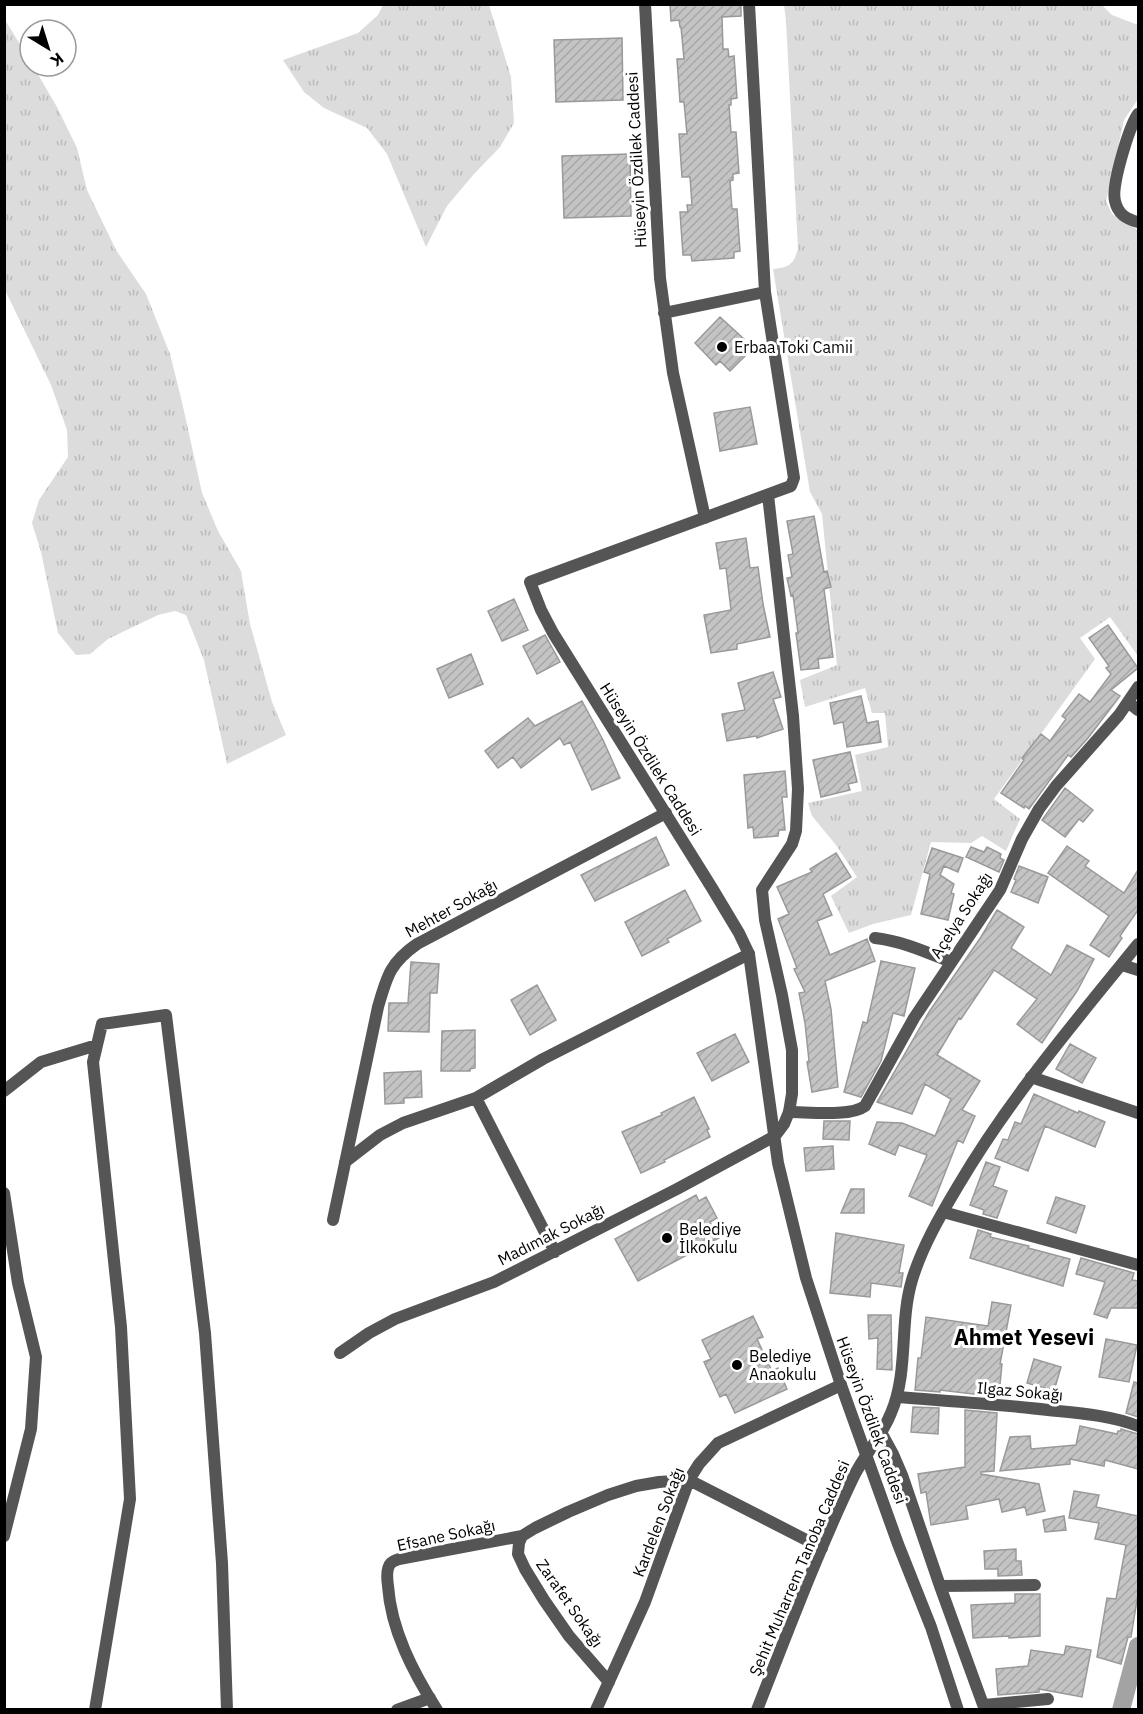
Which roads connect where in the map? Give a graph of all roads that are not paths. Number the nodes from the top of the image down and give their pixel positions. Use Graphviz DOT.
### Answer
graph roads {
  1 [pos="645,4"];
  2 [pos="749,4"];
  3 [pos="1138,114"];
  4 [pos="1138,222"];
  5 [pos="765,292"];
  6 [pos="664,313"];
  7 [pos="768,495"];
  8 [pos="705,518"];
  9 [pos="1138,687"];
  10 [pos="1133,706"];
  11 [pos="666,813"];
  12 [pos="875,938"];
  13 [pos="1138,944"];
  14 [pos="749,954"];
  15 [pos="951,962"];
  16 [pos="1122,964"];
  17 [pos="1138,970"];
  18 [pos="97,1045"];
  19 [pos="1030,1077"];
  20 [pos="4,1091"];
  21 [pos="476,1098"];
  22 [pos="789,1112"];
  23 [pos="1138,1113"];
  24 [pos="775,1136"];
  25 [pos="345,1162"];
  26 [pos="4,1193"];
  27 [pos="943,1212"];
  28 [pos="333,1220"];
  29 [pos="555,1252"];
  30 [pos="1138,1265"];
  31 [pos="340,1353"];
  32 [pos="841,1385"];
  33 [pos="897,1397"];
  34 [pos="1138,1426"];
  35 [pos="881,1432"];
  36 [pos="866,1453"];
  37 [pos="689,1480"];
  38 [pos="4,1536"];
  39 [pos="522,1536"];
  40 [pos="822,1548"];
  41 [pos="1035,1585"];
  42 [pos="940,1586"];
  43 [pos="609,1682"];
  44 [pos="430,1698"];
  45 [pos="1048,1699"];
  46 [pos="985,1707"];
  47 [pos="95,1710"];
  48 [pos="227,1710"];
  49 [pos="397,1710"];
  50 [pos="437,1710"];
  51 [pos="596,1710"];
  52 [pos="757,1710"];
  53 [pos="958,1710"];
  1 -- 6 [label="street, Hüseyin Özdilek Caddesi"];
  2 -- 5 [label="street, Hüseyin Özdilek Caddesi"];
  3 -- 4 [label="street"];
  5 -- 6 [label="street"];
  5 -- 7 [label="street, Hüseyin Özdilek Caddesi"];
  6 -- 8 [label="street, Hüseyin Özdilek Caddesi"];
  7 -- 8 [label="street, Hüseyin Özdilek Caddesi"];
  7 -- 22 [label="street"];
  8 -- 11 [label="street, Hüseyin Özdilek Caddesi"];
  9 -- 10 [label="street, Açelya Sokağı"];
  10 -- 15 [label="street, Açelya Sokağı"];
  11 -- 14 [label="street, Hüseyin Özdilek Caddesi"];
  11 -- 25 [label="street, Mehter Sokağı"];
  12 -- 15 [label="street"];
  13 -- 16 [label="street, Şehit Muharrem Tanoba Caddesi"];
  14 -- 21 [label="street"];
  14 -- 24 [label="street, Hüseyin Özdilek Caddesi"];
  15 -- 22 [label="street, Açelya Sokağı"];
  16 -- 17 [label="street"];
  16 -- 19 [label="street, Şehit Muharrem Tanoba Caddesi"];
  18 -- 20 [label="street"];
  18 -- 47 [label="street"];
  18 -- 48 [label="street"];
  19 -- 23 [label="street"];
  19 -- 27 [label="street, Şehit Muharrem Tanoba Caddesi"];
  21 -- 25 [label="street"];
  21 -- 29 [label="street"];
  22 -- 24 [label="street"];
  24 -- 29 [label="street, Madımak Sokağı"];
  24 -- 32 [label="street, Hüseyin Özdilek Caddesi"];
  25 -- 28 [label="street, Mehter Sokağı"];
  26 -- 38 [label="street"];
  27 -- 30 [label="street"];
  27 -- 33 [label="street, Şehit Muharrem Tanoba Caddesi"];
  29 -- 31 [label="street, Madımak Sokağı"];
  32 -- 36 [label="street, Hüseyin Özdilek Caddesi"];
  32 -- 37 [label="street, Kardelen Sokağı"];
  33 -- 34 [label="street, Ilgaz Sokağı"];
  33 -- 35 [label="street, Şehit Muharrem Tanoba Caddesi"];
  35 -- 36 [label="street, Şehit Muharrem Tanoba Caddesi"];
  35 -- 42 [label="street, Hüseyin Özdilek Caddesi"];
  36 -- 40 [label="street, Şehit Muharrem Tanoba Caddesi"];
  36 -- 53 [label="street, Hüseyin Özdilek Caddesi"];
  37 -- 39 [label="street"];
  37 -- 40 [label="street"];
  37 -- 43 [label="street, Kardelen Sokağı"];
  39 -- 43 [label="street, Zarafet Sokağı"];
  39 -- 44 [label="street, Efsane Sokağı"];
  40 -- 52 [label="street, Şehit Muharrem Tanoba Caddesi"];
  41 -- 42 [label="street"];
  42 -- 46 [label="street, Hüseyin Özdilek Caddesi"];
  43 -- 51 [label="street, Kardelen Sokağı"];
  44 -- 49 [label="street"];
  44 -- 50 [label="street, Efsane Sokağı"];
  45 -- 46 [label="street"];
}
